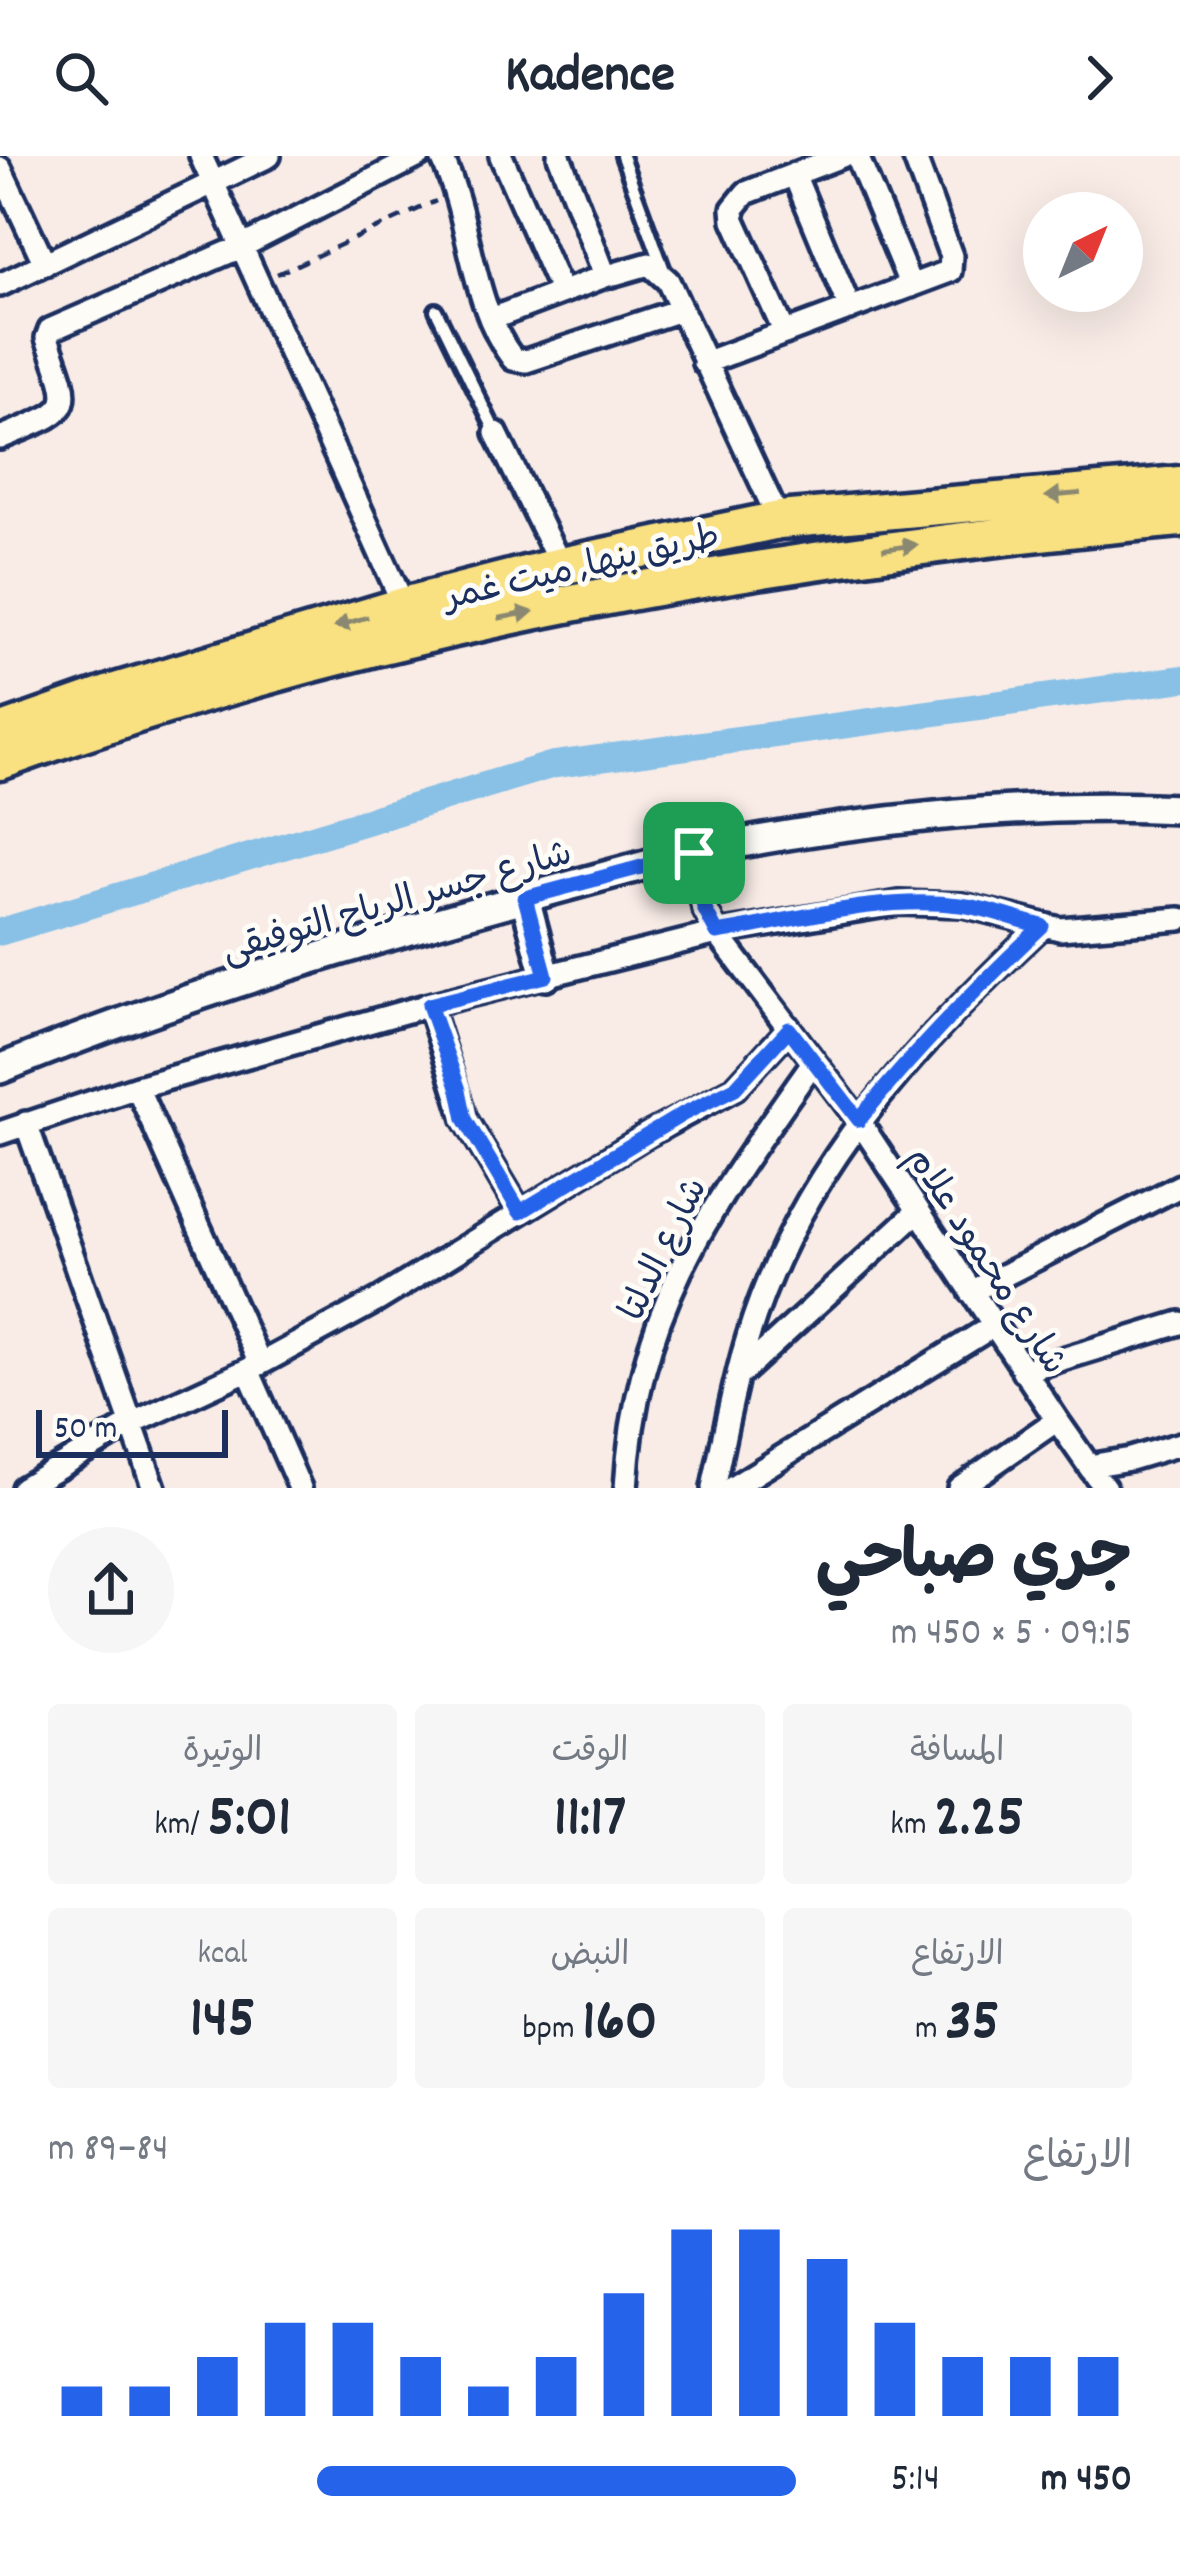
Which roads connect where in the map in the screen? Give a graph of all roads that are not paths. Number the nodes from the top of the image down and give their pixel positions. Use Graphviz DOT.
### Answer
graph roads {
  1 [pos="201,156"];
  2 [pos="269,156"];
  3 [pos="370,156"];
  4 [pos="419,156"];
  5 [pos="441,156"];
  6 [pos="501,156"];
  7 [pos="559,156"];
  8 [pos="622,156"];
  9 [pos="842,156"];
  10 [pos="857,156"];
  11 [pos="914,156"];
  12 [pos="0,168"];
  13 [pos="794,174"];
  14 [pos="382,177"];
  15 [pos="214,183"];
  16 [pos="9,211"];
  17 [pos="243,246"];
  18 [pos="45,264"];
  19 [pos="608,275"];
  20 [pos="668,281"];
  21 [pos="0,285"];
  22 [pos="911,286"];
  23 [pos="561,292"];
  24 [pos="850,309"];
  25 [pos="436,310"];
  26 [pos="680,310"];
  27 [pos="491,319"];
  28 [pos="785,333"];
  29 [pos="704,363"];
  30 [pos="496,433"];
  31 [pos="0,438"];
  32 [pos="1180,485"];
  33 [pos="1180,518"];
  34 [pos="779,520"];
  35 [pos="560,566"];
  36 [pos="569,604"];
  37 [pos="404,606"];
  38 [pos="0,733"];
  39 [pos="0,760"];
  40 [pos="1180,808"];
  41 [pos="694,853"];
  42 [pos="525,898"];
  43 [pos="1180,919"];
  44 [pos="1042,926"];
  45 [pos="717,933"];
  46 [pos="546,976"];
  47 [pos="429,1005"];
  48 [pos="789,1029"];
  49 [pos="814,1061"];
  50 [pos="0,1069"];
  51 [pos="136,1087"];
  52 [pos="859,1120"];
  53 [pos="26,1123"];
  54 [pos="0,1133"];
  55 [pos="1180,1186"];
  56 [pos="918,1211"];
  57 [pos="520,1212"];
  58 [pos="971,1292"];
  59 [pos="1180,1322"];
  60 [pos="993,1326"];
  61 [pos="254,1367"];
  62 [pos="1023,1371"];
  63 [pos="737,1376"];
  64 [pos="1057,1420"];
  65 [pos="131,1424"];
  66 [pos="1180,1444"];
  67 [pos="1089,1466"];
  68 [pos="23,1488"];
  69 [pos="154,1488"];
  70 [pos="300,1488"];
  71 [pos="626,1488"];
  72 [pos="713,1488"];
  73 [pos="732,1488"];
  74 [pos="959,1488"];
  75 [pos="1105,1488"];
  1 -- 15 [label="street"];
  2 -- 15 [label="street"];
  3 -- 14 [label="street"];
  4 -- 14 [label="street"];
  5 -- 27 [label="street"];
  6 -- 23 [label="street"];
  7 -- 19 [label="street"];
  8 -- 20 [label="lane"];
  9 -- 13 [label="street"];
  10 -- 22 [label="street"];
  11 -- 22 [label="street"];
  12 -- 16 [label="street"];
  13 -- 24 [label="street"];
  13 -- 28 [label="street"];
  14 -- 17 [label="street"];
  15 -- 17 [label="street"];
  15 -- 18 [label="street"];
  16 -- 18 [label="street"];
  17 -- 31 [label="street"];
  17 -- 37 [label="street"];
  18 -- 21 [label="street"];
  19 -- 20 [label="street"];
  19 -- 23 [label="street"];
  20 -- 26 [label="street"];
  22 -- 24 [label="street"];
  23 -- 27 [label="street"];
  24 -- 28 [label="street"];
  25 -- 30 [label="lane"];
  26 -- 27 [label="street"];
  26 -- 29 [label="street"];
  28 -- 29 [label="street"];
  29 -- 34 [label="street"];
  30 -- 35 [label="street"];
  32 -- 34 [label="highway, طريق بنها, ميت غمر, one-way"];
  36 -- 33 [label="highway, طريق بنها, ميت غمر, one-way"];
  34 -- 35 [label="highway, طريق بنها, ميت غمر"];
  35 -- 36 [label="highway"];
  35 -- 37 [label="highway, طريق بنها, ميت غمر"];
  39 -- 36 [label="highway, طريق بنها, ميت غمر, one-way"];
  37 -- 38 [label="highway, طريق بنها, ميت غمر, one-way"];
  40 -- 41 [label="main road, شارع جسر الرياح التوفيقى"];
  41 -- 42 [label="main road, شارع جسر الرياح التوفيقى"];
  41 -- 45 [label="street, شارع محمود علام"];
  42 -- 46 [label="main road"];
  42 -- 50 [label="main road, شارع جسر الرياح التوفيقى"];
  43 -- 44 [label="street"];
  44 -- 45 [label="street"];
  44 -- 52 [label="street"];
  45 -- 46 [label="street"];
  45 -- 48 [label="street, شارع محمود علام"];
  46 -- 47 [label="street"];
  47 -- 51 [label="street"];
  47 -- 57 [label="street"];
  48 -- 49 [label="street, شارع محمود علام"];
  48 -- 57 [label="street"];
  49 -- 52 [label="street, شارع محمود علام"];
  49 -- 71 [label="street, شارع الدلتا"];
  51 -- 53 [label="street"];
  51 -- 61 [label="street"];
  52 -- 56 [label="street, شارع محمود علام"];
  52 -- 63 [label="street"];
  53 -- 54 [label="street"];
  53 -- 65 [label="street"];
  55 -- 58 [label="street"];
  56 -- 58 [label="street, شارع محمود علام"];
  56 -- 63 [label="street"];
  57 -- 61 [label="street"];
  58 -- 60 [label="street, شارع محمود علام"];
  59 -- 62 [label="street"];
  60 -- 62 [label="street, شارع محمود علام"];
  60 -- 73 [label="street"];
  61 -- 65 [label="street"];
  61 -- 70 [label="street"];
  62 -- 64 [label="street, شارع محمود علام"];
  63 -- 72 [label="street"];
  64 -- 67 [label="street"];
  64 -- 74 [label="street, شارع محمود علام"];
  65 -- 68 [label="street"];
  65 -- 69 [label="street"];
  66 -- 67 [label="street"];
  67 -- 75 [label="street"];
}
